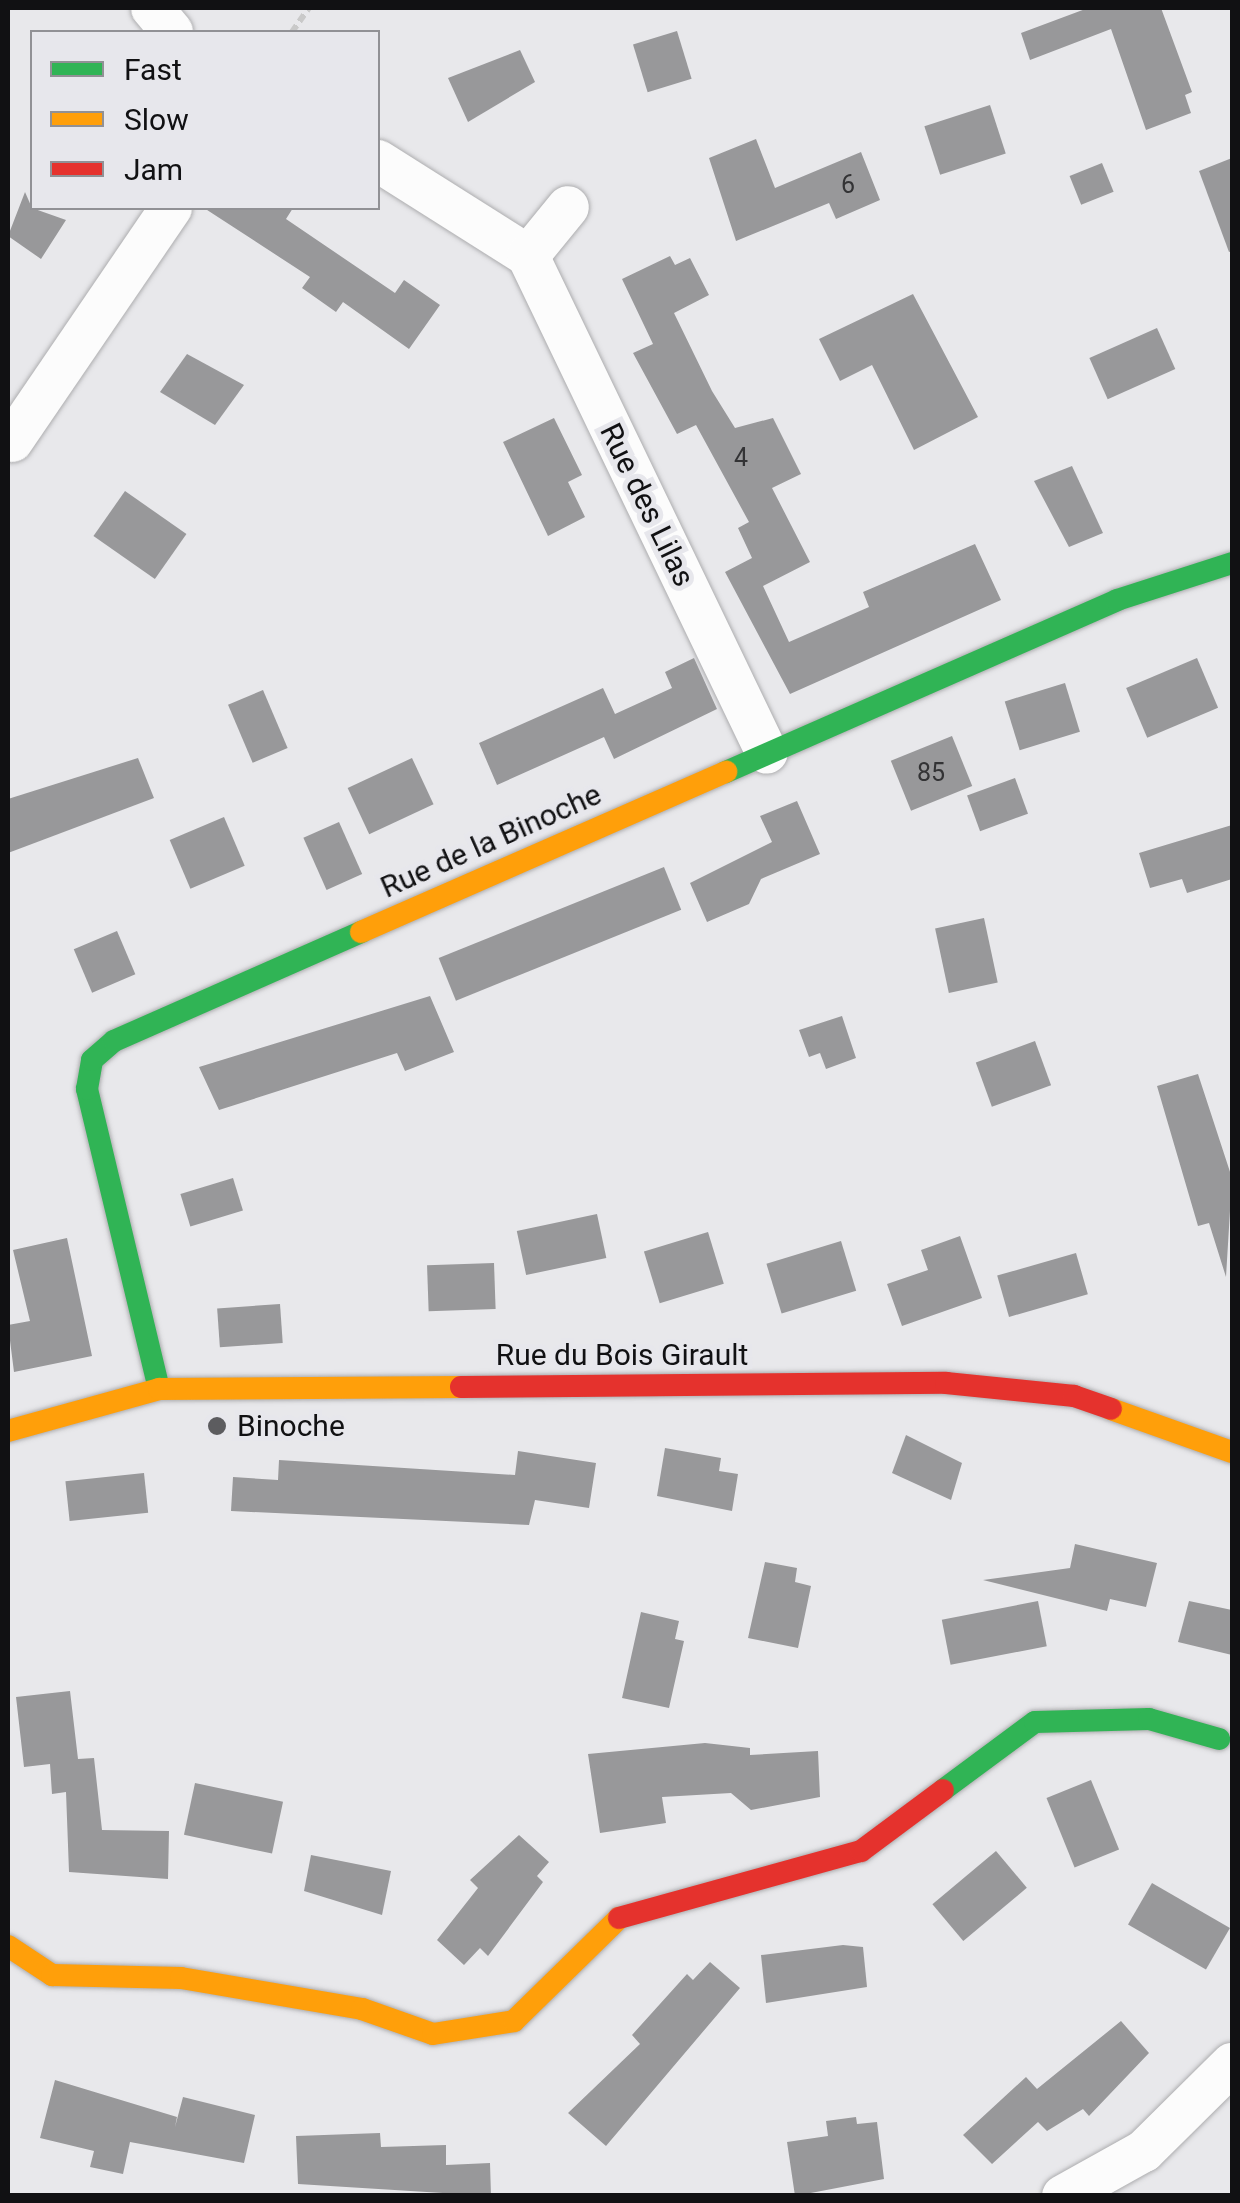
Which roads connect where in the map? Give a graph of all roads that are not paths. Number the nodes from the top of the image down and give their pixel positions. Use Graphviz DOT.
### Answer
graph roads {
  1 [pos="152,8"];
  2 [pos="170,30"];
  3 [pos="380,162"];
  4 [pos="568,207"];
  5 [pos="170,210"];
  6 [pos="528,256"];
  7 [pos="12,441"];
  8 [pos="1232,563"];
  9 [pos="767,753"];
  10 [pos="159,1389"];
  11 [pos="8,1431"];
  12 [pos="1232,1452"];
  13 [pos="1228,1739"];
  14 [pos="8,1946"];
  15 [pos="1232,2064"];
  16 [pos="1063,2196"];
  1 -- 2 [label="street"];
  3 -- 6 [label="street"];
  4 -- 6 [label="street"];
  5 -- 7 [label="street"];
  6 -- 9 [label="street, Rue des Lilas"];
  8 -- 9 [label="street, Rue de la Binoche"];
  9 -- 10 [label="street, Rue de la Binoche"];
  10 -- 11 [label="street, Rue du Bois Girault"];
  10 -- 12 [label="street, Rue du Bois Girault"];
  13 -- 14 [label="street"];
  15 -- 16 [label="street"];
}
